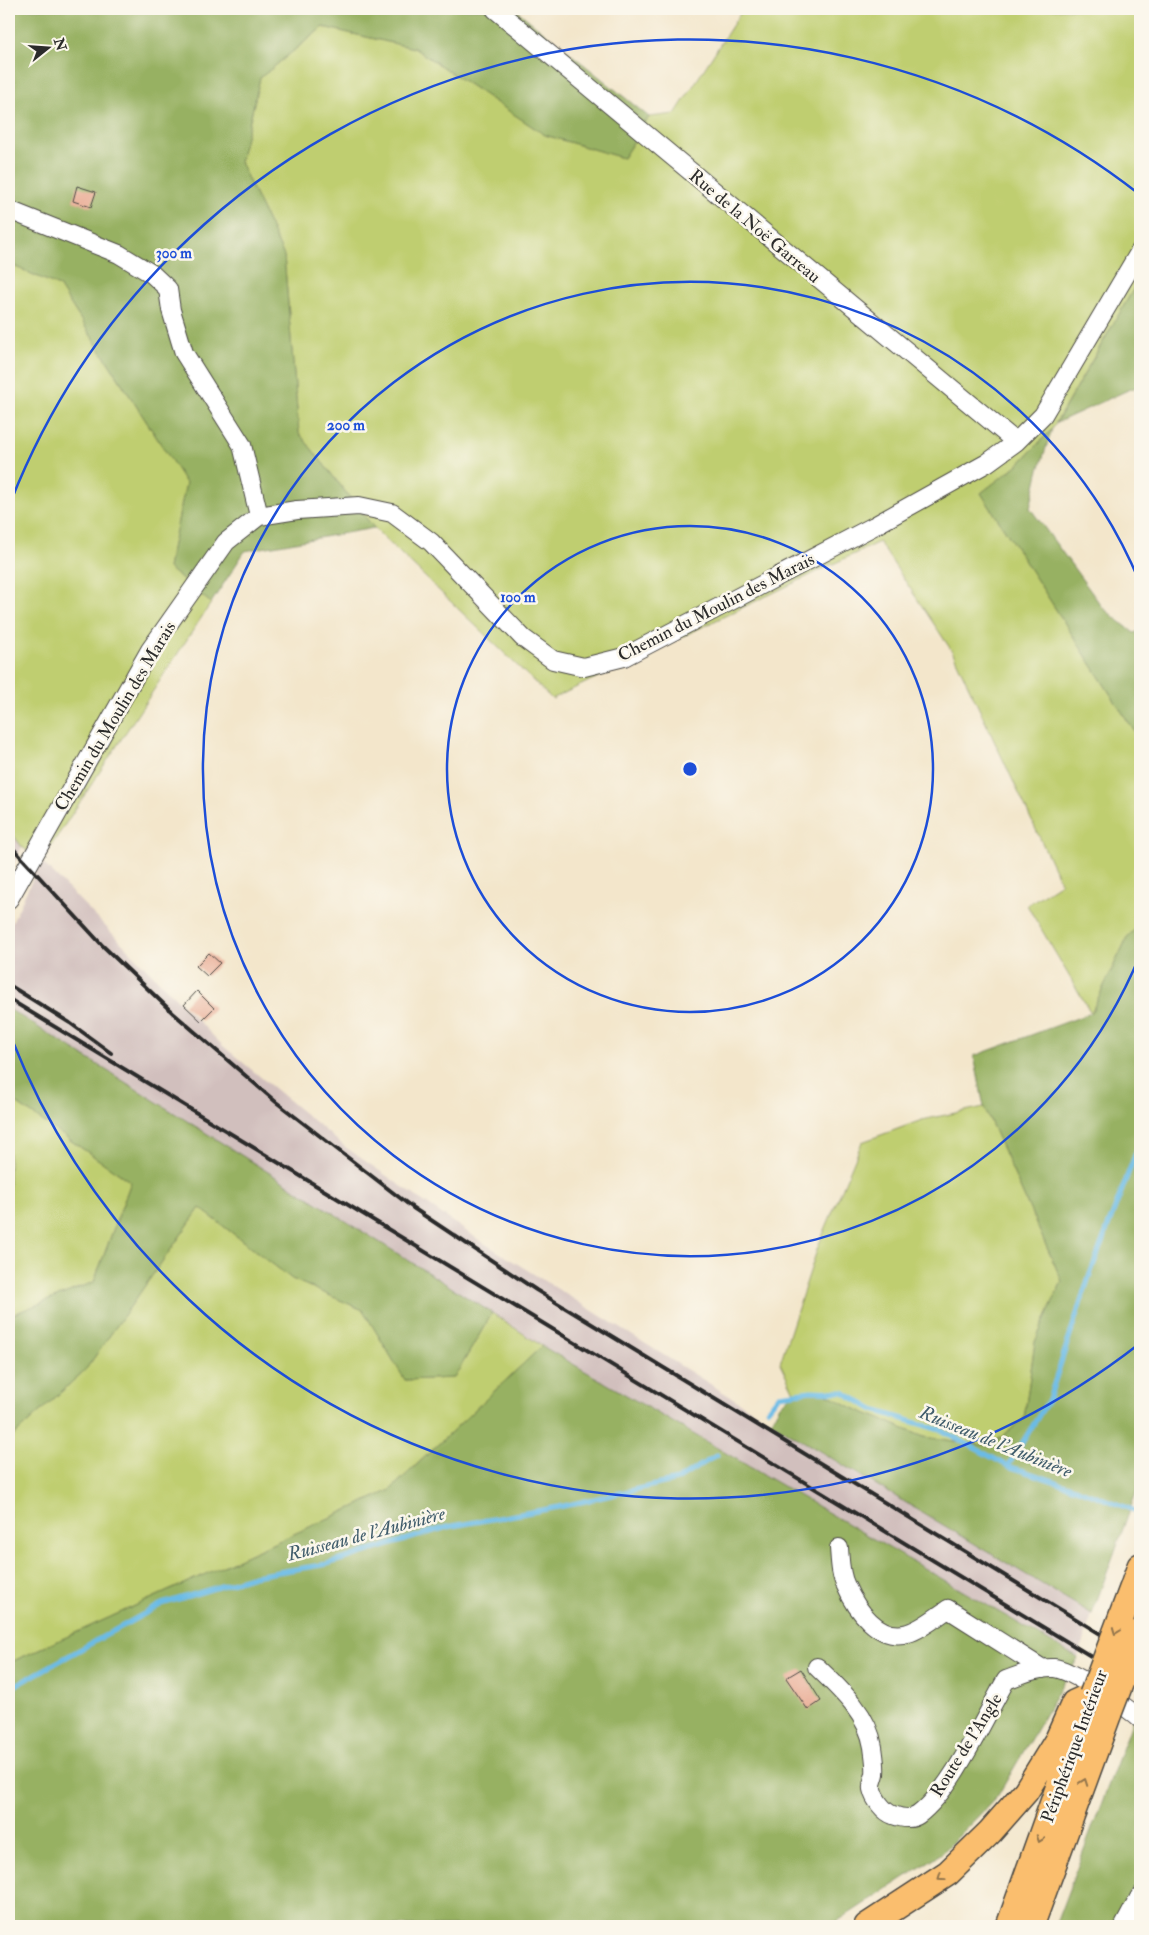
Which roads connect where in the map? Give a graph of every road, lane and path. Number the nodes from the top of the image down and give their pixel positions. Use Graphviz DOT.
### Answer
graph roads {
  1 [pos="495,9"];
  2 [pos="9,210"];
  3 [pos="1140,251"];
  4 [pos="1016,442"];
  5 [pos="259,516"];
  6 [pos="9,899"];
  7 [pos="839,1548"];
  8 [pos="1137,1576"];
  9 [pos="1140,1632"];
  10 [pos="817,1667"];
  11 [pos="1043,1669"];
  12 [pos="1092,1695"];
  13 [pos="1140,1719"];
  14 [pos="1140,1896"];
  15 [pos="867,1926"];
  16 [pos="1009,1926"];
  17 [pos="1032,1926"];
  18 [pos="1124,1926"];
  1 -- 4 [label="street, Rue de la Noë Garreau"];
  2 -- 5 [label="street"];
  3 -- 4 [label="street, Chemin du Moulin des Marais"];
  4 -- 5 [label="street, Chemin du Moulin des Marais"];
  5 -- 6 [label="street, Chemin du Moulin des Marais"];
  7 -- 11 [label="street"];
  8 -- 12 [label="highway, Périphérique Intérieur, one-way, bridge"];
  17 -- 9 [label="highway, one-way, bridge"];
  10 -- 11 [label="street, Route de l'Angle"];
  11 -- 13 [label="street, Route de l'Angle"];
  12 -- 15 [label="highway, one-way"];
  12 -- 16 [label="highway, Périphérique Intérieur, one-way"];
  14 -- 18 [label="street"];
}
